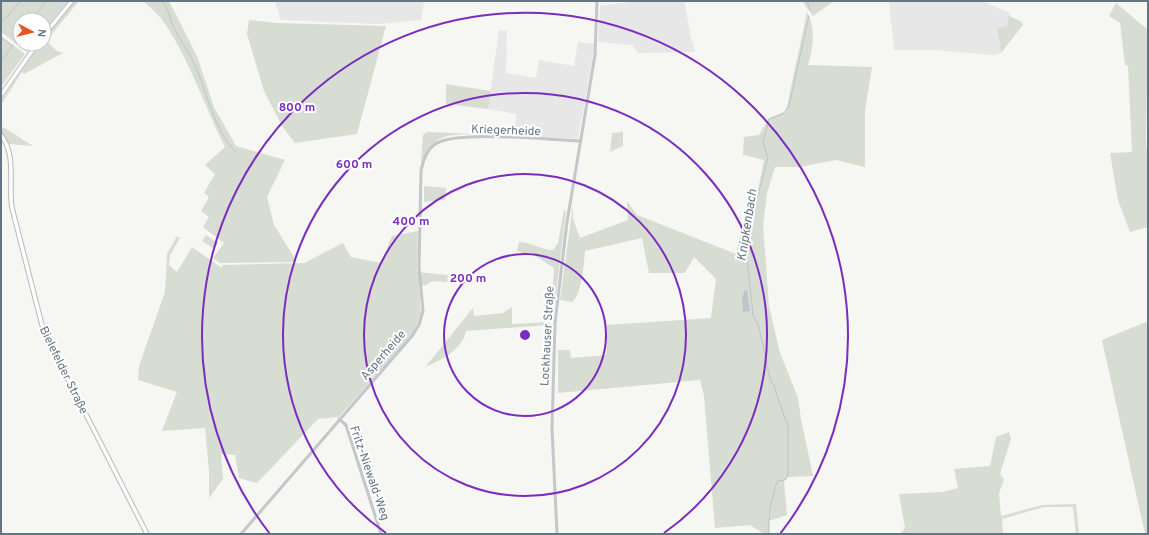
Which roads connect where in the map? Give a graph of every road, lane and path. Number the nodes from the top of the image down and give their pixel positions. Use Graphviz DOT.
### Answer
graph roads {
  1 [pos="72,1"];
  2 [pos="597,1"];
  3 [pos="52,25"];
  4 [pos="31,52"];
  5 [pos="1,95"];
  6 [pos="1,136"];
  7 [pos="580,141"];
  8 [pos="433,146"];
  9 [pos="339,419"];
  10 [pos="147,534"];
  11 [pos="241,534"];
  12 [pos="381,534"];
  13 [pos="557,534"];
  1 -- 3 [label="main road"];
  2 -- 7 [label="street, Lockhauser Straße"];
  4 -- 5 [label="main road"];
  6 -- 10 [label="main road, Bielefelder Straße"];
  7 -- 8 [label="street, Kriegerheide"];
  7 -- 13 [label="street, Lockhauser Straße"];
  8 -- 9 [label="street, Asperheide"];
  9 -- 11 [label="street, Asperheide"];
  9 -- 12 [label="street, Fritz-Niewald-Weg"];
}
